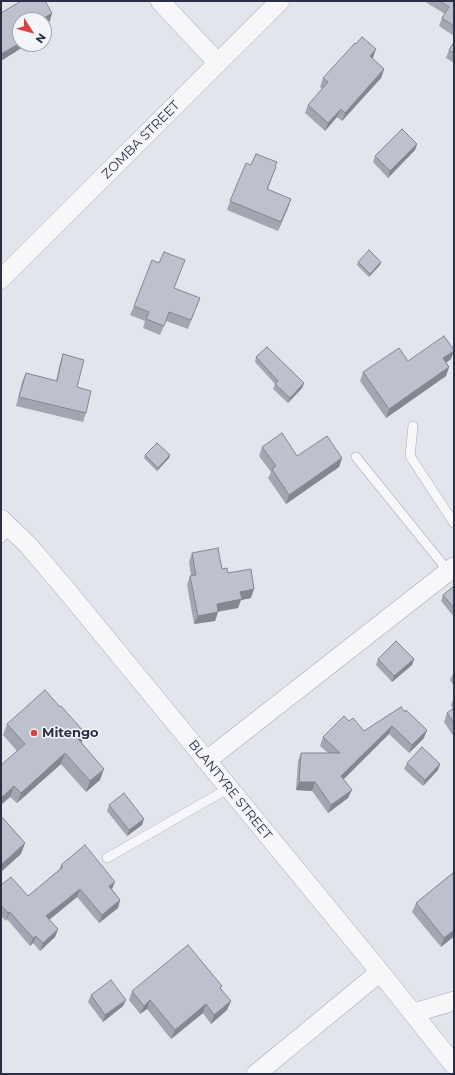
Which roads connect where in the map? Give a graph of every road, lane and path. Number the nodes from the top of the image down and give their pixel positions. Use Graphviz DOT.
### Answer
graph roads {
  1 [pos="160,1"];
  2 [pos="280,1"];
  3 [pos="218,63"];
  4 [pos="1,279"];
  5 [pos="412,426"];
  6 [pos="356,457"];
  7 [pos="454,523"];
  8 [pos="4,529"];
  9 [pos="451,569"];
  10 [pos="206,761"];
  11 [pos="229,788"];
  12 [pos="107,858"];
  13 [pos="380,972"];
  14 [pos="454,1001"];
  15 [pos="413,1013"];
  16 [pos="454,1065"];
  17 [pos="256,1074"];
  1 -- 3 [label="street"];
  2 -- 3 [label="street, ZOMBA STREET"];
  3 -- 4 [label="street, ZOMBA STREET"];
  5 -- 7 [label="lane"];
  6 -- 9 [label="lane"];
  8 -- 10 [label="street, BLANTYRE STREET"];
  9 -- 10 [label="street"];
  10 -- 11 [label="street, BLANTYRE STREET"];
  11 -- 12 [label="lane"];
  11 -- 13 [label="street, BLANTYRE STREET"];
  13 -- 15 [label="street, BLANTYRE STREET"];
  13 -- 17 [label="street"];
  14 -- 15 [label="street"];
  15 -- 16 [label="street, BLANTYRE STREET"];
}
